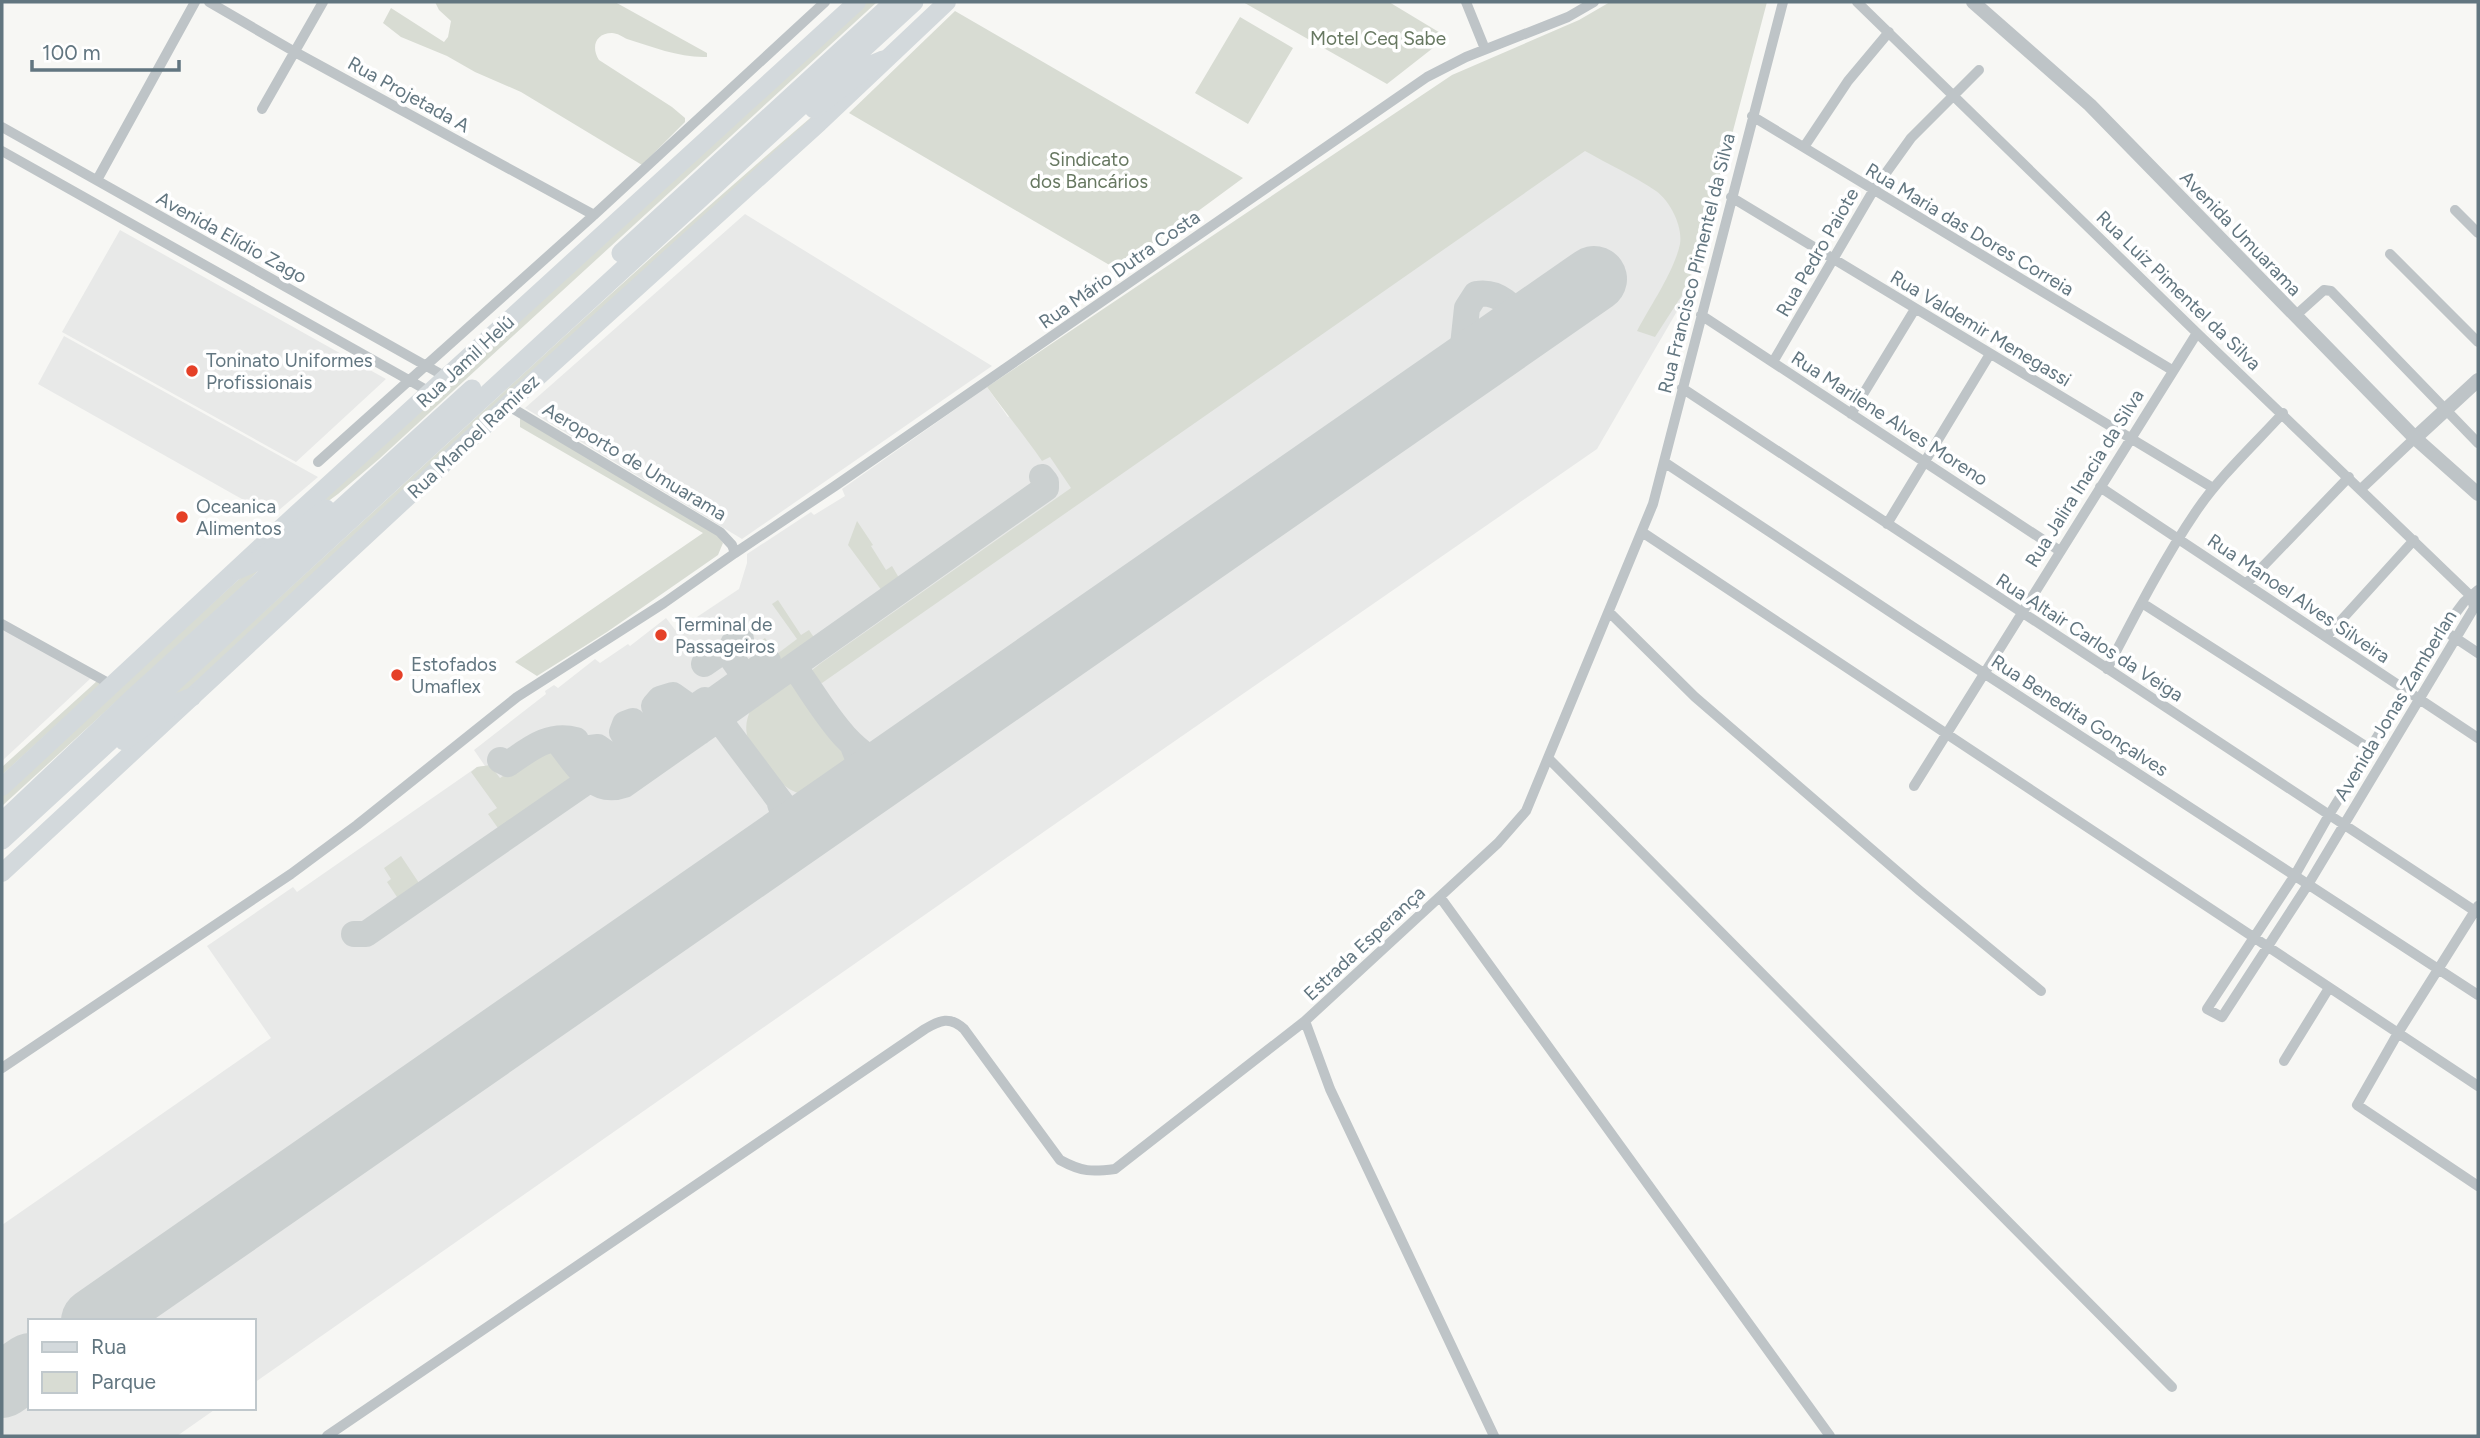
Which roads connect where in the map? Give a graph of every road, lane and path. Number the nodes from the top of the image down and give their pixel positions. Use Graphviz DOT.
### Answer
graph roads {
  1 [pos="195,2"];
  2 [pos="209,2"];
  3 [pos="323,2"];
  4 [pos="825,2"];
  5 [pos="857,2"];
  6 [pos="894,2"];
  7 [pos="914,2"];
  8 [pos="947,2"];
  9 [pos="1466,2"];
  10 [pos="1594,2"];
  11 [pos="1783,2"];
  12 [pos="1857,2"];
  13 [pos="1973,2"];
  14 [pos="1889,32"];
  15 [pos="1485,49"];
  16 [pos="295,52"];
  17 [pos="883,61"];
  18 [pos="1979,70"];
  19 [pos="1952,96"];
  20 [pos="262,109"];
  21 [pos="1752,116"];
  22 [pos="2,127"];
  23 [pos="755,148"];
  24 [pos="1804,148"];
  25 [pos="2,151"];
  26 [pos="97,180"];
  27 [pos="1874,191"];
  28 [pos="1731,197"];
  29 [pos="2455,210"];
  30 [pos="594,215"];
  31 [pos="2478,233"];
  32 [pos="206,242"];
  33 [pos="2390,254"];
  34 [pos="195,260"];
  35 [pos="1833,260"];
  36 [pos="1915,309"];
  37 [pos="1701,315"];
  38 [pos="2295,316"];
  39 [pos="2197,333"];
  40 [pos="2478,342"];
  41 [pos="1990,354"];
  42 [pos="1773,362"];
  43 [pos="425,366"];
  44 [pos="2172,370"];
  45 [pos="446,377"];
  46 [pos="409,379"];
  47 [pos="2478,380"];
  48 [pos="1682,388"];
  49 [pos="430,392"];
  50 [pos="507,405"];
  51 [pos="2447,411"];
  52 [pos="2283,413"];
  53 [pos="1851,414"];
  54 [pos="2129,437"];
  55 [pos="2415,438"];
  56 [pos="2478,443"];
  57 [pos="318,462"];
  58 [pos="1664,462"];
  59 [pos="1925,463"];
  60 [pos="379,474"];
  61 [pos="2349,477"];
  62 [pos="2099,487"];
  63 [pos="2213,488"];
  64 [pos="2361,489"];
  65 [pos="2478,494"];
  66 [pos="1887,524"];
  67 [pos="1642,532"];
  68 [pos="2179,539"];
  69 [pos="2414,540"];
  70 [pos="2060,551"];
  71 [pos="735,552"];
  72 [pos="237,570"];
  73 [pos="2246,584"];
  74 [pos="2476,596"];
  75 [pos="2142,603"];
  76 [pos="1609,612"];
  77 [pos="2021,612"];
  78 [pos="2,624"];
  79 [pos="2443,630"];
  80 [pos="2326,637"];
  81 [pos="2456,638"];
  82 [pos="2478,653"];
  83 [pos="2107,669"];
  84 [pos="1985,674"];
  85 [pos="112,685"];
  86 [pos="2406,690"];
  87 [pos="192,697"];
  88 [pos="2419,699"];
  89 [pos="1949,733"];
  90 [pos="2478,738"];
  91 [pos="2370,749"];
  92 [pos="1548,758"];
  93 [pos="1914,786"];
  94 [pos="2,787"];
  95 [pos="2329,815"];
  96 [pos="2,822"];
  97 [pos="2344,824"];
  98 [pos="2,841"];
  99 [pos="2,873"];
  100 [pos="2295,875"];
  101 [pos="2309,883"];
  102 [pos="1440,897"];
  103 [pos="2477,910"];
  104 [pos="2255,937"];
  105 [pos="2269,945"];
  106 [pos="2440,970"];
  107 [pos="2329,988"];
  108 [pos="2040,991"];
  109 [pos="2478,995"];
  110 [pos="1305,1021"];
  111 [pos="2398,1033"];
  112 [pos="2284,1062"];
  113 [pos="2,1068"];
  114 [pos="2478,1086"];
  115 [pos="2478,1186"];
  116 [pos="2172,1387"];
  117 [pos="327,1436"];
  118 [pos="1494,1436"];
  119 [pos="1830,1436"];
  1 -- 26 [label="street"];
  2 -- 16 [label="street, Rua Projetada A"];
  3 -- 16 [label="street"];
  4 -- 30 [label="street"];
  5 -- 45 [label="main road, Rua Jamil Helú"];
  6 -- 60 [label="highway"];
  7 -- 23 [label="highway"];
  8 -- 17 [label="main road, Rua Manoel Ramirez"];
  9 -- 15 [label="street"];
  10 -- 15 [label="street, Rua Mário Dutra Costa"];
  11 -- 21 [label="street, Rua Francisco Pimentel da Silva"];
  12 -- 14 [label="street, Rua Luiz Pimentel da Silva"];
  13 -- 38 [label="street, Avenida Umuarama"];
  14 -- 19 [label="street, Rua Luiz Pimentel da Silva"];
  14 -- 24 [label="street"];
  15 -- 71 [label="street, Rua Mário Dutra Costa"];
  16 -- 20 [label="street"];
  16 -- 30 [label="street, Rua Projetada A"];
  17 -- 23 [label="highway"];
  17 -- 50 [label="main road, Rua Manoel Ramirez"];
  18 -- 19 [label="street, Rua Pedro Paiote"];
  19 -- 27 [label="street, Rua Pedro Paiote"];
  19 -- 39 [label="street, Rua Luiz Pimentel da Silva"];
  21 -- 24 [label="street, Rua Maria das Dores Correia"];
  21 -- 28 [label="street, Rua Francisco Pimentel da Silva"];
  22 -- 26 [label="street, Avenida Elídio Zago"];
  23 -- 98 [label="highway"];
  24 -- 27 [label="street, Rua Maria das Dores Correia"];
  25 -- 34 [label="street, Avenida Elídio Zago"];
  26 -- 32 [label="street, Avenida Elídio Zago"];
  27 -- 35 [label="street, Rua Pedro Paiote"];
  27 -- 44 [label="street, Rua Maria das Dores Correia"];
  28 -- 35 [label="street, Rua Valdemir Menegassi"];
  28 -- 37 [label="street, Rua Francisco Pimentel da Silva"];
  29 -- 31 [label="street"];
  30 -- 43 [label="street"];
  32 -- 34 [label="street"];
  32 -- 43 [label="street, Avenida Elídio Zago"];
  33 -- 40 [label="street"];
  34 -- 46 [label="street, Avenida Elídio Zago"];
  35 -- 36 [label="street, Rua Valdemir Menegassi"];
  35 -- 42 [label="street, Rua Pedro Paiote"];
  36 -- 41 [label="street, Rua Valdemir Menegassi"];
  36 -- 53 [label="street"];
  37 -- 42 [label="street, Rua Marilene Alves Moreno"];
  37 -- 48 [label="street, Rua Francisco Pimentel da Silva"];
  38 -- 51 [label="street"];
  38 -- 55 [label="street, Avenida Umuarama"];
  39 -- 44 [label="street, Rua Jalira Inacia da Silva"];
  39 -- 52 [label="street, Rua Luiz Pimentel da Silva"];
  41 -- 54 [label="street, Rua Valdemir Menegassi"];
  41 -- 59 [label="street"];
  42 -- 53 [label="street, Rua Marilene Alves Moreno"];
  43 -- 45 [label="street, Avenida Elídio Zago"];
  43 -- 46 [label="street"];
  44 -- 54 [label="street, Rua Jalira Inacia da Silva"];
  45 -- 49 [label="main road, Rua Jamil Helú"];
  46 -- 49 [label="street, Avenida Elídio Zago"];
  46 -- 57 [label="street"];
  47 -- 51 [label="street"];
  48 -- 58 [label="street, Rua Francisco Pimentel da Silva"];
  48 -- 66 [label="street, Rua Altair Carlos da Veiga"];
  49 -- 72 [label="main road, Rua Jamil Helú"];
  50 -- 71 [label="street, Aeroporto de Umuarama"];
  50 -- 87 [label="main road, Rua Manoel Ramirez"];
  51 -- 55 [label="street"];
  51 -- 56 [label="street"];
  52 -- 61 [label="street, Rua Luiz Pimentel da Silva"];
  52 -- 63 [label="street"];
  53 -- 59 [label="street, Rua Marilene Alves Moreno"];
  54 -- 62 [label="street, Rua Jalira Inacia da Silva"];
  54 -- 63 [label="street, Rua Valdemir Menegassi"];
  55 -- 64 [label="street"];
  55 -- 65 [label="street, Avenida Umuarama"];
  58 -- 67 [label="street, Rua Francisco Pimentel da Silva"];
  58 -- 84 [label="street, Rua Benedita Gonçalves"];
  59 -- 66 [label="street"];
  59 -- 70 [label="street, Rua Marilene Alves Moreno"];
  60 -- 72 [label="highway"];
  60 -- 96 [label="highway"];
  61 -- 64 [label="street, Rua Luiz Pimentel da Silva"];
  61 -- 73 [label="street"];
  62 -- 68 [label="street, Rua Manoel Alves Silveira"];
  62 -- 70 [label="street, Rua Jalira Inacia da Silva"];
  63 -- 68 [label="street"];
  64 -- 69 [label="street, Rua Luiz Pimentel da Silva"];
  66 -- 77 [label="street, Rua Altair Carlos da Veiga"];
  67 -- 76 [label="street, Estrada Esperança"];
  67 -- 89 [label="street"];
  68 -- 73 [label="street, Rua Manoel Alves Silveira"];
  68 -- 75 [label="street"];
  69 -- 74 [label="street, Rua Luiz Pimentel da Silva"];
  69 -- 80 [label="street"];
  70 -- 77 [label="street, Rua Jalira Inacia da Silva"];
  71 -- 113 [label="street"];
  72 -- 85 [label="main road, Rua Jamil Helú"];
  73 -- 80 [label="street, Rua Manoel Alves Silveira"];
  74 -- 79 [label="street, Avenida Jonas Zamberlan"];
  74 -- 81 [label="street, Avenida Jonas Zamberlan"];
  75 -- 83 [label="street"];
  75 -- 91 [label="street"];
  76 -- 92 [label="street, Estrada Esperança"];
  76 -- 108 [label="street"];
  77 -- 83 [label="street, Rua Altair Carlos da Veiga"];
  77 -- 84 [label="street, Rua Jalira Inacia da Silva"];
  78 -- 85 [label="street"];
  79 -- 81 [label="street"];
  79 -- 86 [label="street, Avenida Jonas Zamberlan"];
  80 -- 86 [label="street, Rua Manoel Alves Silveira"];
  81 -- 82 [label="street"];
  81 -- 88 [label="street, Avenida Jonas Zamberlan"];
  83 -- 95 [label="street, Rua Altair Carlos da Veiga"];
  84 -- 89 [label="street, Rua Jalira Inacia da Silva"];
  84 -- 100 [label="street, Rua Benedita Gonçalves"];
  85 -- 94 [label="main road, Rua Jamil Helú"];
  86 -- 88 [label="street, Rua Manoel Alves Silveira"];
  86 -- 91 [label="street, Avenida Jonas Zamberlan"];
  87 -- 98 [label="highway"];
  87 -- 99 [label="main road, Rua Manoel Ramirez"];
  88 -- 90 [label="street, Rua Manoel Alves Silveira"];
  88 -- 97 [label="street, Avenida Jonas Zamberlan"];
  89 -- 93 [label="street, Rua Jalira Inacia da Silva"];
  89 -- 104 [label="street"];
  91 -- 95 [label="street, Avenida Jonas Zamberlan"];
  92 -- 102 [label="street, Estrada Esperança"];
  92 -- 116 [label="street"];
  95 -- 97 [label="street, Rua Altair Carlos da Veiga"];
  95 -- 100 [label="street, Avenida Jonas Zamberlan"];
  97 -- 101 [label="street, Avenida Jonas Zamberlan"];
  97 -- 103 [label="street, Rua Altair Carlos da Veiga"];
  100 -- 101 [label="street, Rua Benedita Gonçalves"];
  100 -- 104 [label="street, Avenida Jonas Zamberlan"];
  101 -- 105 [label="street, Avenida Jonas Zamberlan"];
  101 -- 106 [label="street, Rua Benedita Gonçalves"];
  102 -- 110 [label="street, Estrada Esperança"];
  102 -- 119 [label="street"];
  103 -- 106 [label="street"];
  104 -- 105 [label="street"];
  104 -- 105 [label="street, Avenida Jonas Zamberlan"];
  105 -- 107 [label="street"];
  106 -- 109 [label="street, Rua Benedita Gonçalves"];
  106 -- 111 [label="street"];
  107 -- 111 [label="street"];
  107 -- 112 [label="street"];
  110 -- 117 [label="street"];
  110 -- 118 [label="street, Estrada Esperança"];
  111 -- 114 [label="street"];
  111 -- 115 [label="street"];
}
